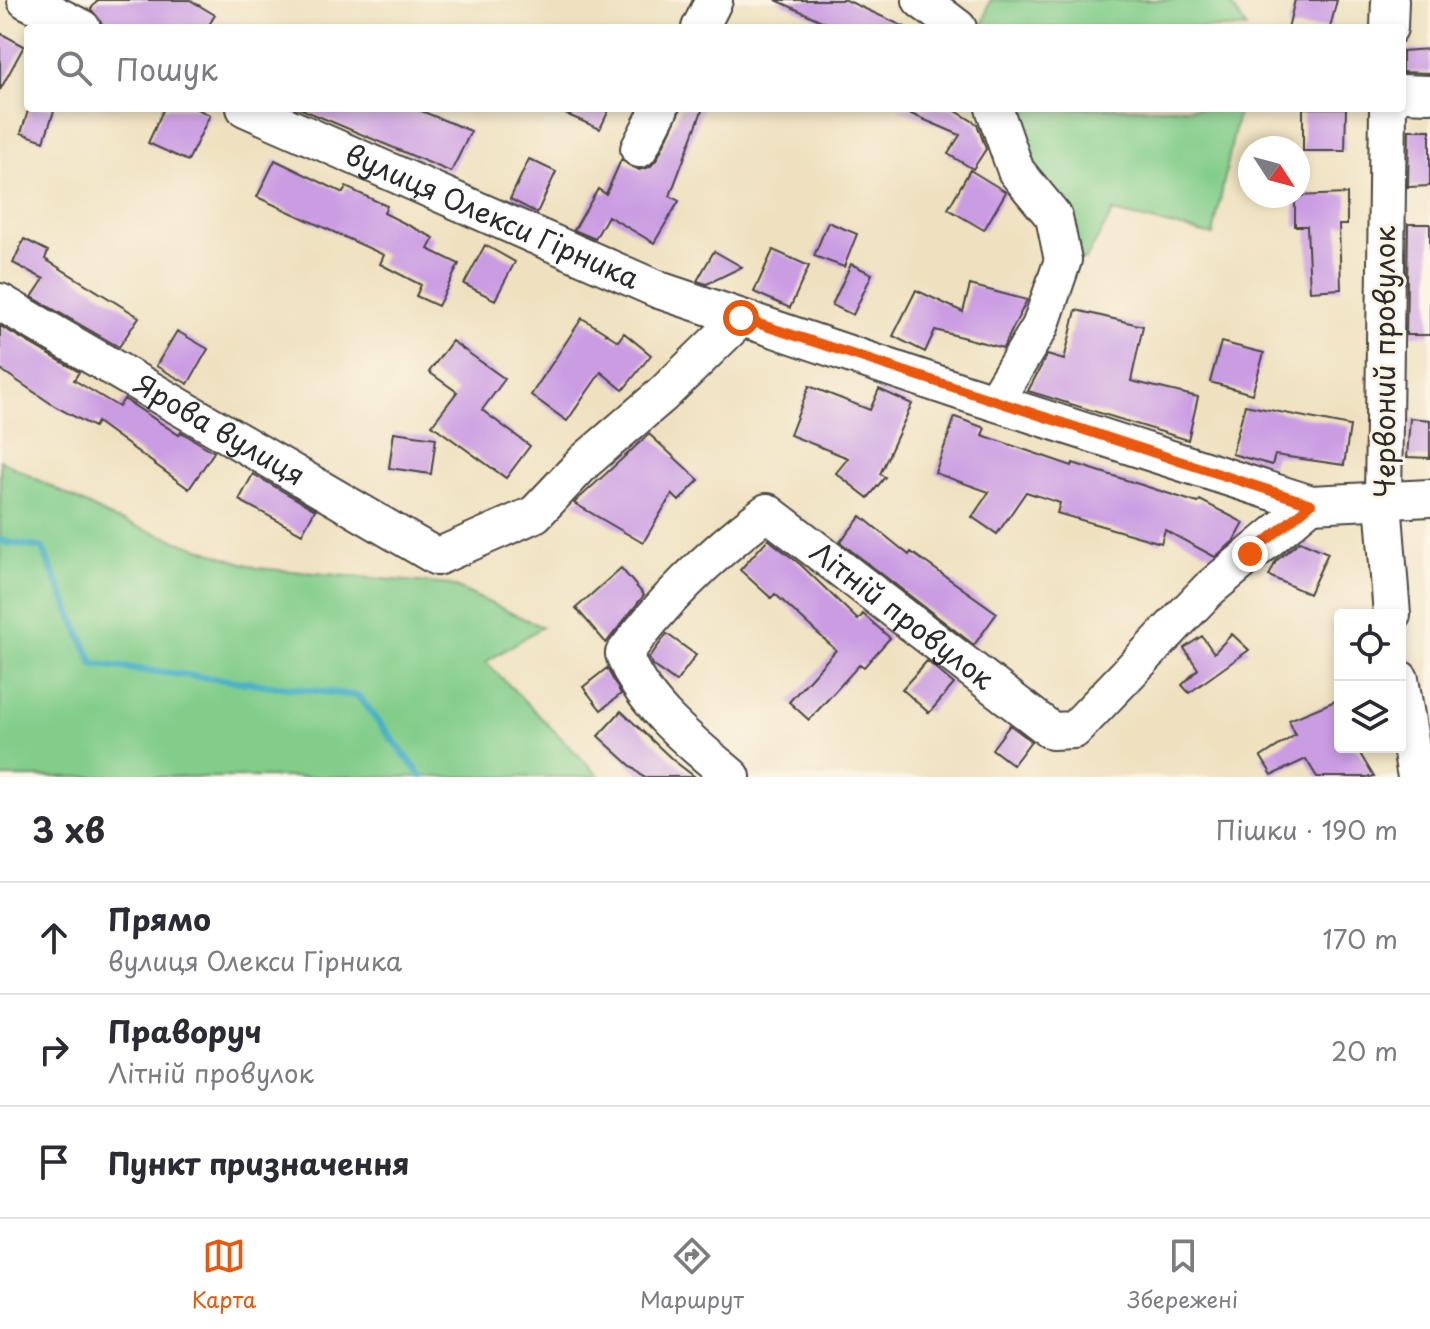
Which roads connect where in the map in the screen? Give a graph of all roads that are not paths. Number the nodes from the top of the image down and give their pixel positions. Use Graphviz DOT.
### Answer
graph roads {
  1 [pos="26,0"];
  2 [pos="714,0"];
  3 [pos="921,0"];
  4 [pos="1390,0"];
  5 [pos="74,24"];
  6 [pos="702,24"];
  7 [pos="953,24"];
  8 [pos="1389,24"];
  9 [pos="1406,93"];
  10 [pos="1430,94"];
  11 [pos="254,112"];
  12 [pos="658,112"];
  13 [pos="995,112"];
  14 [pos="1388,112"];
  15 [pos="639,149"];
  16 [pos="0,302"];
  17 [pos="741,318"];
  18 [pos="994,402"];
  19 [pos="1430,498"];
  20 [pos="1383,501"];
  21 [pos="1311,504"];
  22 [pos="1392,609"];
  23 [pos="1400,681"];
  24 [pos="732,777"];
  25 [pos="1416,777"];
  1 -- 5 [label="street"];
  2 -- 6 [label="street"];
  3 -- 7 [label="street"];
  4 -- 8 [label="street"];
  9 -- 10 [label="street"];
  11 -- 17 [label="street, вулиця Олекси Гірника"];
  12 -- 15 [label="street"];
  13 -- 18 [label="street"];
  14 -- 20 [label="street, Червоний провулок"];
  16 -- 17 [label="street, Ярова вулиця"];
  17 -- 18 [label="street, вулиця Олекси Гірника"];
  18 -- 21 [label="street, вулиця Олекси Гірника"];
  19 -- 20 [label="street, вулиця Олекси Гірника"];
  20 -- 21 [label="street, вулиця Олекси Гірника"];
  20 -- 22 [label="street, Червоний провулок"];
  21 -- 24 [label="street, Літній провулок"];
  23 -- 25 [label="street"];
}
